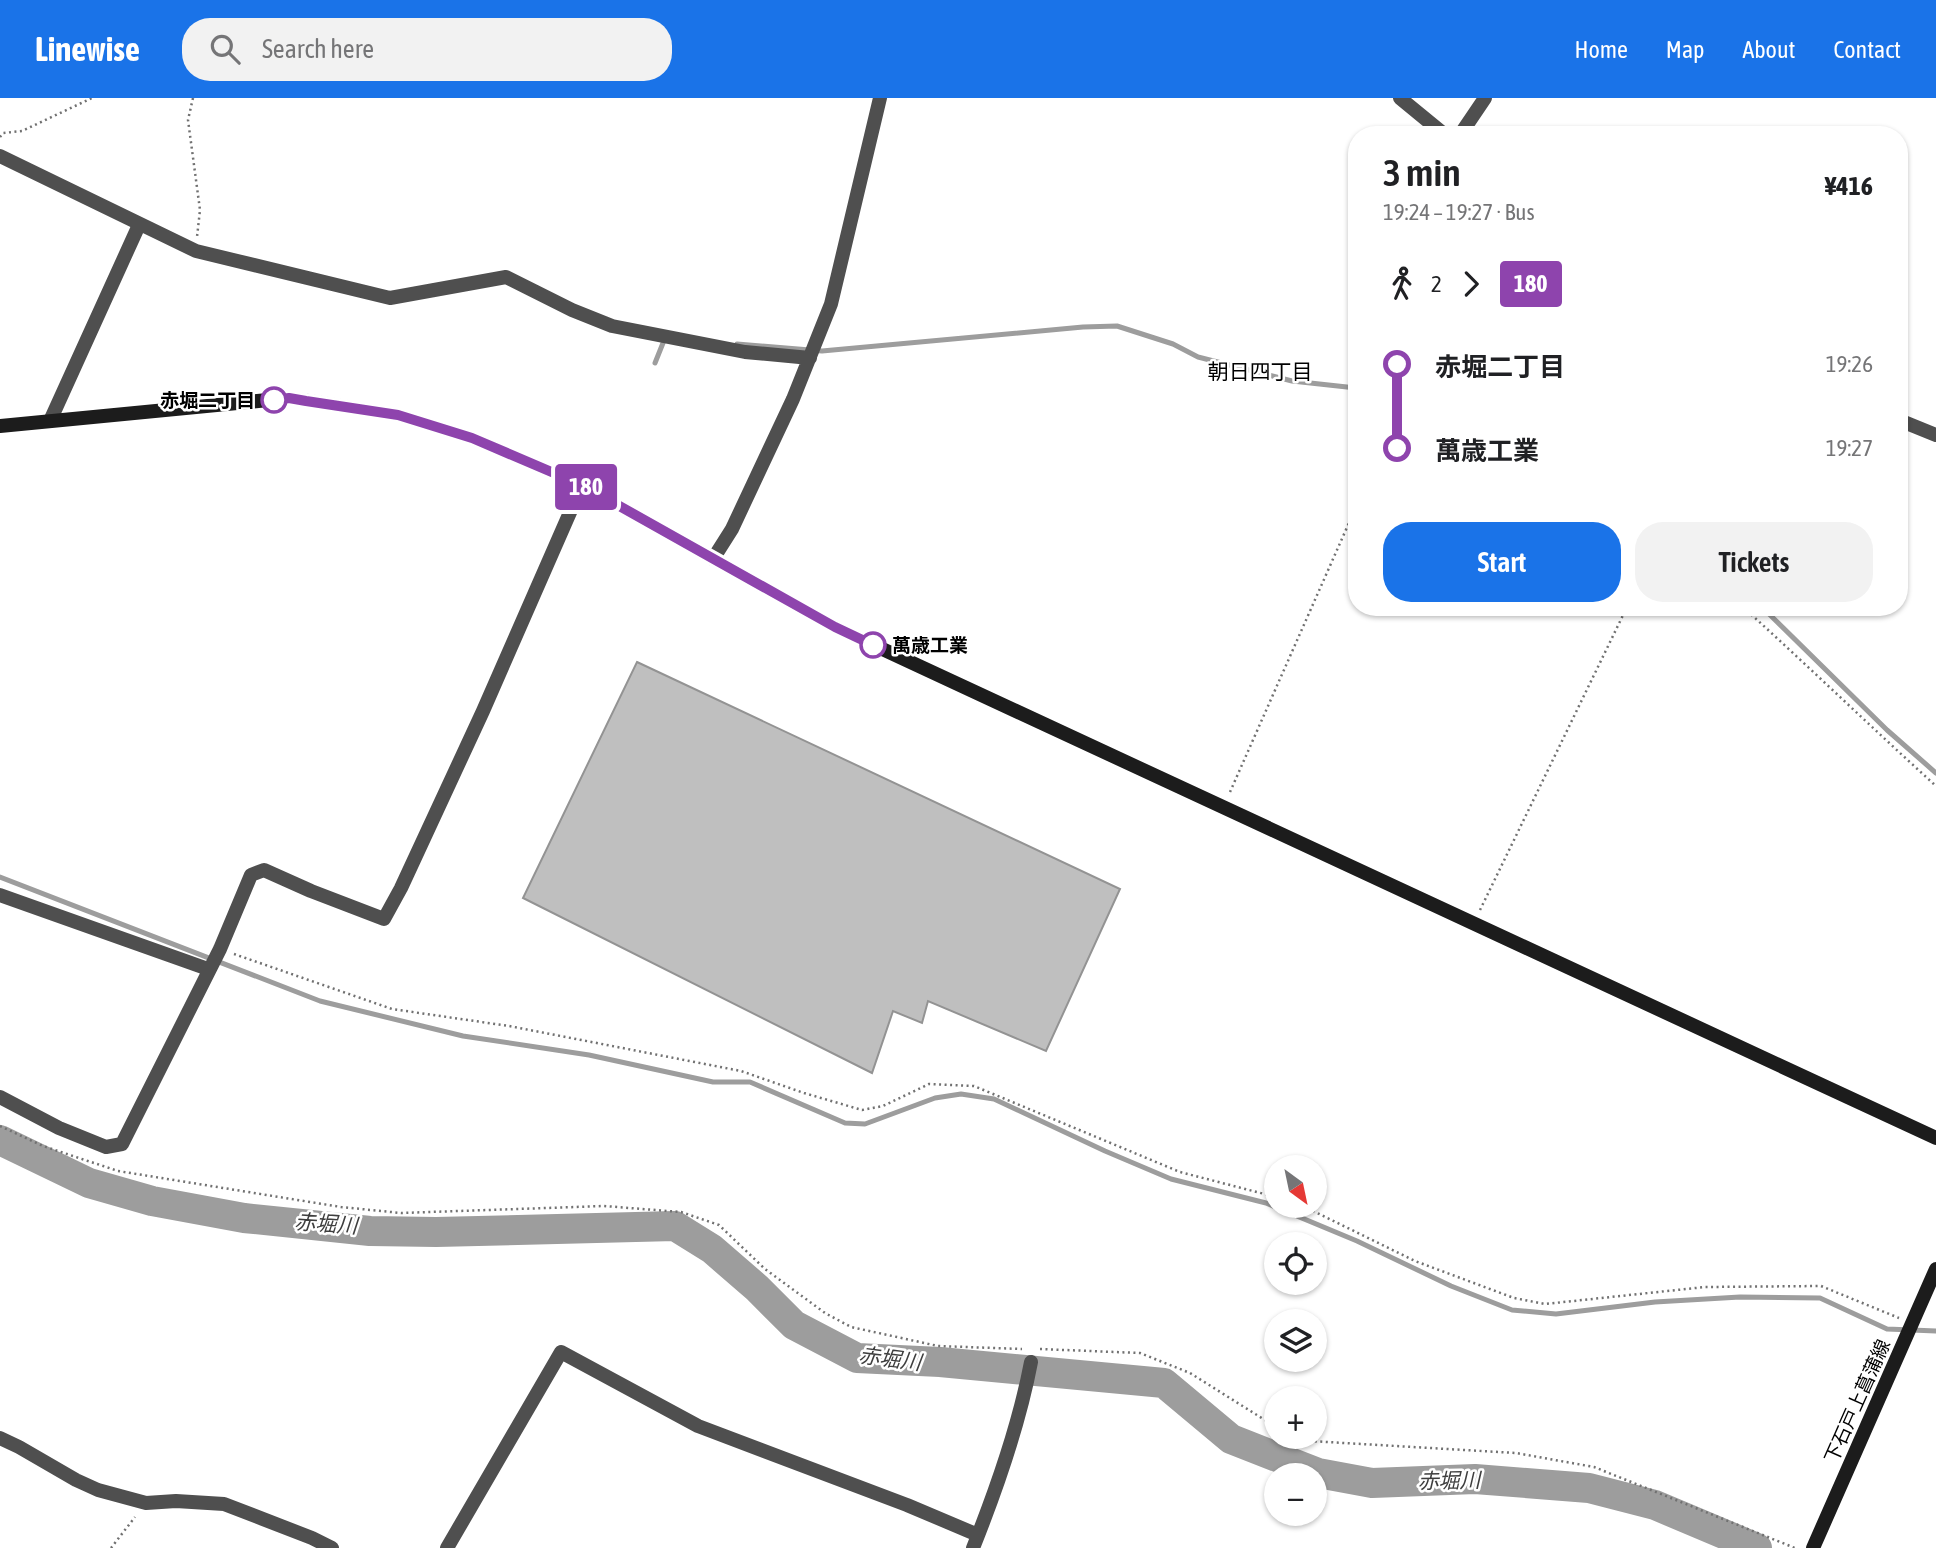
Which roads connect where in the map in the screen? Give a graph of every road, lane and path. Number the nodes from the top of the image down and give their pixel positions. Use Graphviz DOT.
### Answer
graph roads {
  1 [pos="92,98"];
  2 [pos="193,98"];
  3 [pos="880,98"];
  4 [pos="1400,98"];
  5 [pos="1485,98"];
  6 [pos="1434,126"];
  7 [pos="1466,126"];
  8 [pos="0,137"];
  9 [pos="0,156"];
  10 [pos="139,225"];
  11 [pos="196,251"];
  12 [pos="810,358"];
  13 [pos="50,421"];
  14 [pos="1908,423"];
  15 [pos="0,426"];
  16 [pos="1936,435"];
  17 [pos="582,485"];
  18 [pos="1348,525"];
  19 [pos="713,559"];
  20 [pos="1623,616"];
  21 [pos="1753,616"];
  22 [pos="1936,786"];
  23 [pos="1223,807"];
  24 [pos="0,894"];
  25 [pos="1474,923"];
  26 [pos="220,949"];
  27 [pos="208,969"];
  28 [pos="0,1097"];
  29 [pos="0,1126"];
  30 [pos="1936,1138"];
  31 [pos="1264,1194"];
  32 [pos="1327,1218"];
  33 [pos="1936,1269"];
  34 [pos="1912,1323"];
  35 [pos="1022,1349"];
  36 [pos="1031,1362"];
  37 [pos="1264,1419"];
  38 [pos="0,1438"];
  39 [pos="1327,1442"];
  40 [pos="146,1503"];
  41 [pos="975,1541"];
  42 [pos="111,1548"];
  43 [pos="332,1548"];
  44 [pos="447,1548"];
  45 [pos="1795,1548"];
  46 [pos="1813,1548"];
  1 -- 8 [label="path"];
  2 -- 11 [label="path"];
  3 -- 12 [label="street"];
  4 -- 6 [label="street"];
  5 -- 7 [label="street"];
  9 -- 10 [label="street"];
  10 -- 11 [label="street"];
  10 -- 13 [label="street"];
  11 -- 12 [label="street"];
  12 -- 19 [label="street"];
  13 -- 15 [label="street"];
  13 -- 17 [label="street"];
  14 -- 16 [label="street"];
  17 -- 19 [label="street"];
  17 -- 26 [label="street"];
  18 -- 23 [label="path"];
  19 -- 23 [label="street"];
  20 -- 25 [label="path"];
  21 -- 22 [label="path"];
  23 -- 25 [label="street"];
  24 -- 27 [label="street"];
  25 -- 30 [label="street"];
  26 -- 27 [label="street"];
  26 -- 31 [label="path"];
  27 -- 28 [label="street"];
  29 -- 35 [label="path"];
  32 -- 34 [label="path"];
  33 -- 34 [label="street, 下石戸上菖蒲線"];
  34 -- 46 [label="street, 下石戸上菖蒲線"];
  36 -- 37 [label="path"];
  36 -- 41 [label="street"];
  38 -- 40 [label="street"];
  39 -- 45 [label="path"];
  40 -- 42 [label="path"];
  40 -- 43 [label="street"];
  41 -- 44 [label="street"];
}
